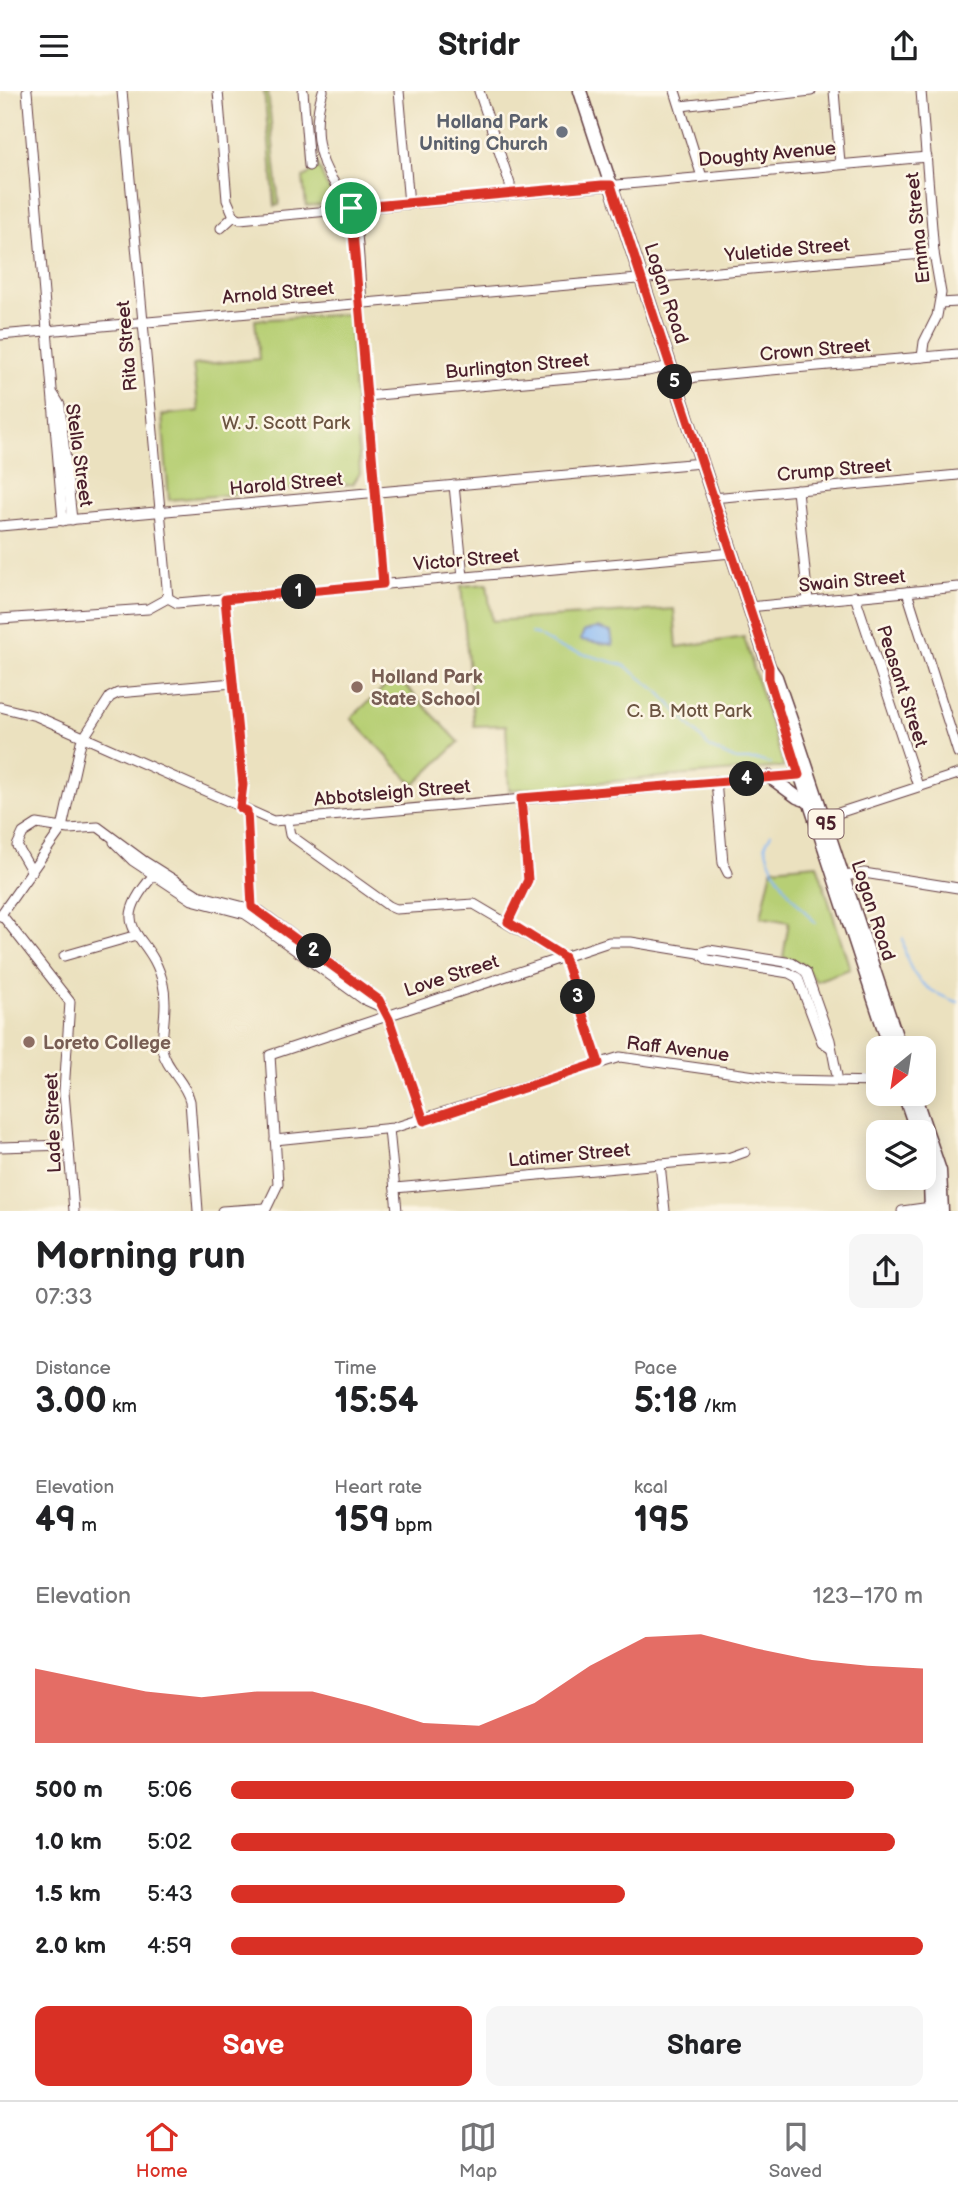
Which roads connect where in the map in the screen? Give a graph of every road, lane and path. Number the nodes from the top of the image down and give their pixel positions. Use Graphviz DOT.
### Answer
graph roads {
  1 [pos="27,91"];
  2 [pos="122,91"];
  3 [pos="218,91"];
  4 [pos="303,91"];
  5 [pos="323,91"];
  6 [pos="399,91"];
  7 [pos="479,91"];
  8 [pos="580,91"];
  9 [pos="675,91"];
  10 [pos="811,91"];
  11 [pos="834,91"];
  12 [pos="921,91"];
  13 [pos="681,106"];
  14 [pos="312,138"];
  15 [pos="927,157"];
  16 [pos="841,163"];
  17 [pos="309,166"];
  18 [pos="702,177"];
  19 [pos="611,185"];
  20 [pos="510,194"];
  21 [pos="409,204"];
  22 [pos="351,208"];
  23 [pos="234,216"];
  24 [pos="221,228"];
  25 [pos="934,253"];
  26 [pos="642,279"];
  27 [pos="360,302"];
  28 [pos="958,302"];
  29 [pos="940,303"];
  30 [pos="142,322"];
  31 [pos="48,331"];
  32 [pos="0,335"];
  33 [pos="958,354"];
  34 [pos="922,357"];
  35 [pos="670,366"];
  36 [pos="676,383"];
  37 [pos="366,396"];
  38 [pos="701,463"];
  39 [pos="958,475"];
  40 [pos="454,485"];
  41 [pos="797,490"];
  42 [pos="373,493"];
  43 [pos="713,498"];
  44 [pos="159,512"];
  45 [pos="67,520"];
  46 [pos="0,526"];
  47 [pos="732,553"];
  48 [pos="463,577"];
  49 [pos="383,584"];
  50 [pos="958,587"];
  51 [pos="906,592"];
  52 [pos="855,596"];
  53 [pos="168,598"];
  54 [pos="225,599"];
  55 [pos="808,601"];
  56 [pos="749,607"];
  57 [pos="0,619"];
  58 [pos="233,683"];
  59 [pos="0,707"];
  60 [pos="84,737"];
  61 [pos="958,753"];
  62 [pos="804,774"];
  63 [pos="958,774"];
  64 [pos="770,777"];
  65 [pos="716,781"];
  66 [pos="919,786"];
  67 [pos="521,798"];
  68 [pos="808,801"];
  69 [pos="243,810"];
  70 [pos="824,818"];
  71 [pos="287,819"];
  72 [pos="62,828"];
  73 [pos="113,840"];
  74 [pos="32,872"];
  75 [pos="728,873"];
  76 [pos="153,876"];
  77 [pos="838,877"];
  78 [pos="958,888"];
  79 [pos="252,907"];
  80 [pos="2,912"];
  81 [pos="508,922"];
  82 [pos="136,935"];
  83 [pos="64,956"];
  84 [pos="564,957"];
  85 [pos="385,1011"];
  86 [pos="886,1036"];
  87 [pos="896,1036"];
  88 [pos="599,1063"];
  89 [pos="838,1081"];
  90 [pos="866,1082"];
  91 [pos="918,1106"];
  92 [pos="424,1121"];
  93 [pos="389,1129"];
  94 [pos="275,1140"];
  95 [pos="68,1145"];
  96 [pos="0,1147"];
  97 [pos="745,1151"];
  98 [pos="660,1164"];
  99 [pos="395,1188"];
  100 [pos="931,1190"];
  101 [pos="265,1209"];
  102 [pos="934,1210"];
  103 [pos="74,1211"];
  104 [pos="198,1211"];
  105 [pos="222,1211"];
  106 [pos="397,1211"];
  107 [pos="665,1211"];
  108 [pos="902,1211"];
  1 -- 31 [label="street, Stella Street"];
  2 -- 30 [label="street, Rita Street"];
  3 -- 23 [label="street"];
  4 -- 14 [label="street"];
  5 -- 14 [label="street"];
  6 -- 21 [label="street"];
  7 -- 20 [label="street"];
  8 -- 19 [label="main road, Logan Road / 95"];
  9 -- 13 [label="street"];
  10 -- 13 [label="street"];
  11 -- 16 [label="street"];
  12 -- 15 [label="street, Emma Street"];
  13 -- 18 [label="street"];
  14 -- 17 [label="street"];
  14 -- 22 [label="street"];
  15 -- 16 [label="street, Doughty Avenue"];
  15 -- 25 [label="street, Emma Street"];
  16 -- 18 [label="street, Doughty Avenue"];
  18 -- 19 [label="street, Doughty Avenue"];
  19 -- 20 [label="street, Doughty Avenue"];
  19 -- 26 [label="main road, Logan Road / 95"];
  20 -- 21 [label="street, Doughty Avenue"];
  21 -- 22 [label="street, Doughty Avenue"];
  22 -- 23 [label="street, Doughty Avenue"];
  22 -- 27 [label="street"];
  23 -- 24 [label="street"];
  25 -- 26 [label="street, Yuletide Street"];
  25 -- 29 [label="street, Emma Street"];
  26 -- 27 [label="street, Arnold Street"];
  26 -- 35 [label="main road, Logan Road / 95"];
  27 -- 30 [label="street, Arnold Street"];
  27 -- 37 [label="street"];
  28 -- 29 [label="street"];
  29 -- 34 [label="street, Emma Street"];
  30 -- 31 [label="street, Arnold Street"];
  30 -- 44 [label="street, Rita Street"];
  31 -- 32 [label="street, Arnold Street"];
  31 -- 45 [label="street, Stella Street"];
  33 -- 34 [label="street, Crown Street"];
  34 -- 36 [label="street, Crown Street"];
  35 -- 36 [label="main road, Logan Road / 95"];
  35 -- 37 [label="street, Burlington Street"];
  36 -- 38 [label="main road, Logan Road / 95"];
  37 -- 42 [label="street"];
  38 -- 40 [label="street, Harold Street"];
  38 -- 43 [label="main road, Logan Road / 95"];
  39 -- 41 [label="street, Crump Street"];
  40 -- 42 [label="street, Harold Street"];
  40 -- 48 [label="street"];
  41 -- 43 [label="street, Crump Street"];
  41 -- 55 [label="street"];
  42 -- 44 [label="street, Harold Street"];
  42 -- 49 [label="street"];
  43 -- 47 [label="main road, Logan Road / 95"];
  44 -- 45 [label="street, Harold Street"];
  44 -- 53 [label="street, Rita Street"];
  45 -- 46 [label="street, Harold Street"];
  47 -- 48 [label="street, Victor Street"];
  47 -- 56 [label="main road, Logan Road / 95"];
  48 -- 49 [label="street, Victor Street"];
  49 -- 54 [label="street, Victor Street"];
  50 -- 51 [label="street, Swain Street"];
  51 -- 52 [label="street, Swain Street"];
  51 -- 61 [label="street"];
  52 -- 55 [label="street, Swain Street"];
  52 -- 66 [label="street, Peasant Street"];
  53 -- 54 [label="street, Victor Street"];
  53 -- 57 [label="street, Victor Street"];
  54 -- 58 [label="street"];
  55 -- 56 [label="street, Swain Street"];
  56 -- 62 [label="main road, Logan Road / 95"];
  58 -- 60 [label="street"];
  58 -- 69 [label="street"];
  59 -- 60 [label="street, Abbotsleigh Street"];
  60 -- 69 [label="street, Abbotsleigh Street"];
  60 -- 72 [label="street"];
  62 -- 64 [label="street, Abbotsleigh Street"];
  62 -- 68 [label="main road, Logan Road / 95"];
  62 -- 70 [label="main road, Logan Road / 95"];
  63 -- 66 [label="street"];
  64 -- 65 [label="street, Abbotsleigh Street"];
  64 -- 68 [label="main road"];
  65 -- 67 [label="street, Abbotsleigh Street"];
  65 -- 75 [label="street"];
  66 -- 70 [label="street"];
  67 -- 71 [label="street, Abbotsleigh Street"];
  67 -- 81 [label="street"];
  68 -- 77 [label="main road, Logan Road / 95"];
  69 -- 71 [label="street, Abbotsleigh Street"];
  69 -- 79 [label="street"];
  70 -- 77 [label="main road, Logan Road / 95"];
  71 -- 81 [label="street"];
  72 -- 73 [label="street"];
  72 -- 74 [label="street"];
  72 -- 74 [label="street"];
  73 -- 76 [label="street"];
  73 -- 79 [label="street"];
  74 -- 80 [label="street"];
  76 -- 82 [label="street"];
  76 -- 85 [label="street"];
  77 -- 78 [label="street"];
  77 -- 86 [label="main road, Logan Road / 95"];
  77 -- 87 [label="main road, Logan Road / 95"];
  79 -- 85 [label="street"];
  80 -- 95 [label="street, Lade Street"];
  81 -- 84 [label="street"];
  82 -- 83 [label="street"];
  82 -- 104 [label="street"];
  84 -- 85 [label="street, Love Street"];
  84 -- 88 [label="street"];
  84 -- 89 [label="street, Love Street"];
  85 -- 92 [label="street"];
  85 -- 94 [label="street, Love Street"];
  88 -- 89 [label="street, Raff Avenue"];
  88 -- 92 [label="street, Raff Avenue"];
  89 -- 90 [label="street, Raff Avenue"];
  91 -- 102 [label="main road"];
  92 -- 93 [label="street, Raff Avenue"];
  93 -- 94 [label="street, Raff Avenue"];
  93 -- 99 [label="street"];
  94 -- 101 [label="street"];
  95 -- 96 [label="street"];
  95 -- 103 [label="street, Lade Street"];
  97 -- 98 [label="street, Latimer Street"];
  98 -- 99 [label="street, Latimer Street"];
  98 -- 107 [label="street"];
  99 -- 106 [label="street"];
  100 -- 102 [label="main road"];
  101 -- 105 [label="street"];
  102 -- 108 [label="street"];
}
